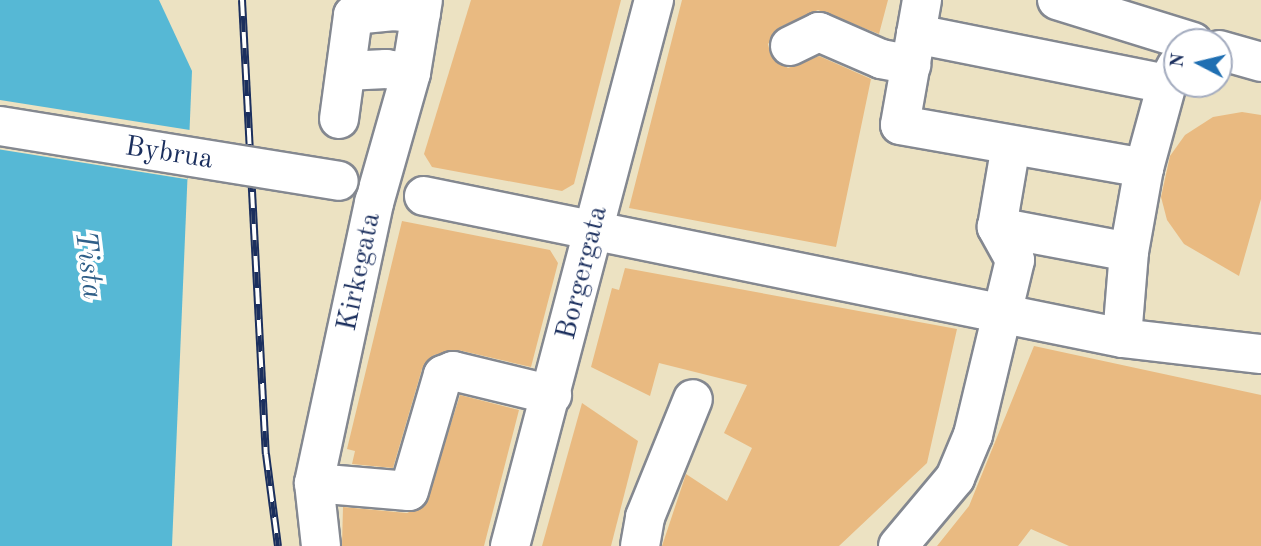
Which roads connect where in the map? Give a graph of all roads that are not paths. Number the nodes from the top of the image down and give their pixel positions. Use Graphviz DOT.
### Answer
graph roads {
  1 [pos="653,0"];
  2 [pos="1057,0"];
  3 [pos="422,7"];
  4 [pos="916,33"];
  5 [pos="1163,43"];
  6 [pos="790,46"];
  7 [pos="1163,52"];
  8 [pos="1233,59"];
  9 [pos="1261,62"];
  10 [pos="346,71"];
  11 [pos="411,73"];
  12 [pos="1172,98"];
  13 [pos="339,119"];
  14 [pos="0,126"];
  15 [pos="1011,145"];
  16 [pos="1144,168"];
  17 [pos="348,182"];
  18 [pos="424,196"];
  19 [pos="997,227"];
  20 [pos="594,232"];
  21 [pos="1129,252"];
  22 [pos="999,314"];
  23 [pos="1122,338"];
  24 [pos="1261,354"];
  25 [pos="552,395"];
  26 [pos="693,399"];
  27 [pos="314,483"];
  28 [pos="321,546"];
  29 [pos="510,546"];
  30 [pos="640,546"];
  31 [pos="898,546"];
  1 -- 20 [label="street, Borgergata"];
  2 -- 5 [label="street"];
  3 -- 10 [label="street"];
  3 -- 11 [label="street, Kirkegata"];
  4 -- 6 [label="street"];
  4 -- 7 [label="street"];
  4 -- 15 [label="street"];
  8 -- 9 [label="street"];
  10 -- 11 [label="street"];
  10 -- 13 [label="street"];
  11 -- 27 [label="street, Kirkegata"];
  12 -- 16 [label="street"];
  14 -- 17 [label="street, Bybrua, bridge"];
  15 -- 16 [label="street"];
  15 -- 19 [label="street"];
  16 -- 21 [label="street"];
  18 -- 20 [label="street"];
  19 -- 21 [label="street"];
  19 -- 22 [label="street"];
  20 -- 22 [label="street"];
  20 -- 25 [label="street, Borgergata"];
  21 -- 23 [label="street"];
  22 -- 23 [label="street"];
  22 -- 31 [label="street"];
  23 -- 24 [label="street"];
  25 -- 27 [label="street"];
  25 -- 29 [label="street, Borgergata"];
  26 -- 30 [label="street"];
  27 -- 28 [label="street, Kirkegata"];
}
